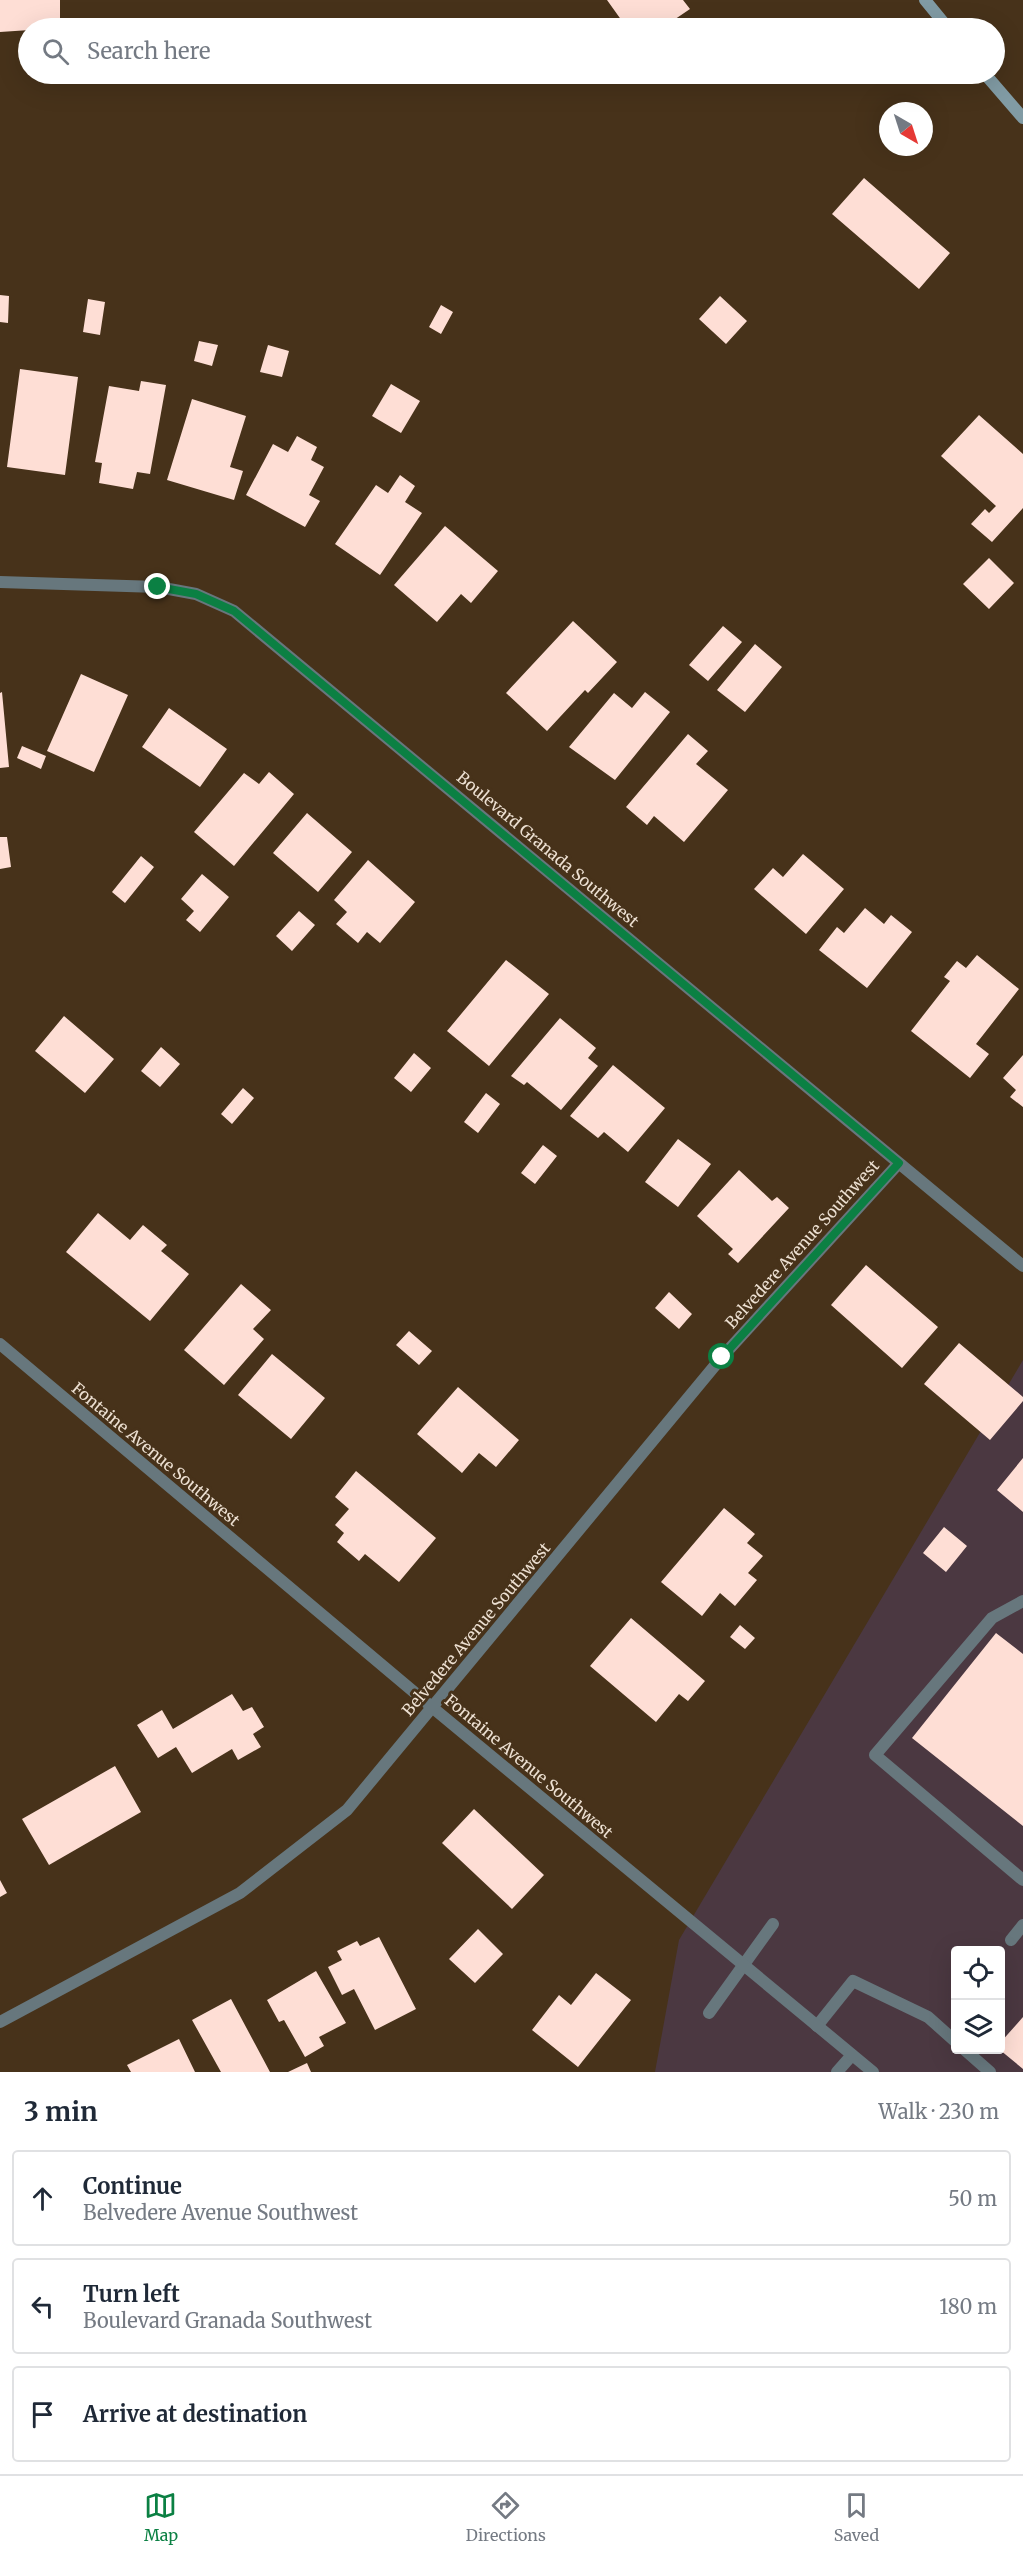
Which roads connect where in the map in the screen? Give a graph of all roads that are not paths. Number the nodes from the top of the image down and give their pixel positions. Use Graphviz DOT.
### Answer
graph roads {
  1 [pos="925,0"];
  2 [pos="940,18"];
  3 [pos="994,84"];
  4 [pos="1023,118"];
  5 [pos="0,582"];
  6 [pos="899,1163"];
  7 [pos="1023,1266"];
  8 [pos="0,1344"];
  9 [pos="1023,1600"];
  10 [pos="433,1708"];
  11 [pos="1023,1880"];
  12 [pos="774,1924"];
  13 [pos="1023,1925"];
  14 [pos="1011,1940"];
  15 [pos="743,1965"];
  16 [pos="709,2013"];
  17 [pos="0,2022"];
  18 [pos="817,2026"];
  19 [pos="951,2038"];
  20 [pos="970,2054"];
  21 [pos="852,2055"];
  22 [pos="837,2072"];
  23 [pos="873,2072"];
  24 [pos="990,2072"];
  1 -- 2 [label="street"];
  3 -- 4 [label="street"];
  5 -- 6 [label="street, Boulevard Granada Southwest"];
  6 -- 7 [label="street, Boulevard Granada Southwest"];
  6 -- 10 [label="street, Belvedere Avenue Southwest"];
  8 -- 10 [label="street, Fontaine Avenue Southwest"];
  9 -- 11 [label="street"];
  10 -- 15 [label="street, Fontaine Avenue Southwest"];
  10 -- 17 [label="street, Belvedere Avenue Southwest"];
  12 -- 15 [label="street"];
  13 -- 14 [label="street"];
  15 -- 16 [label="street"];
  15 -- 18 [label="street, Fontaine Avenue Southwest"];
  18 -- 19 [label="street"];
  18 -- 21 [label="street, Fontaine Avenue Southwest"];
  20 -- 24 [label="street"];
  21 -- 22 [label="street"];
  21 -- 23 [label="street, Fontaine Avenue Southwest"];
}
